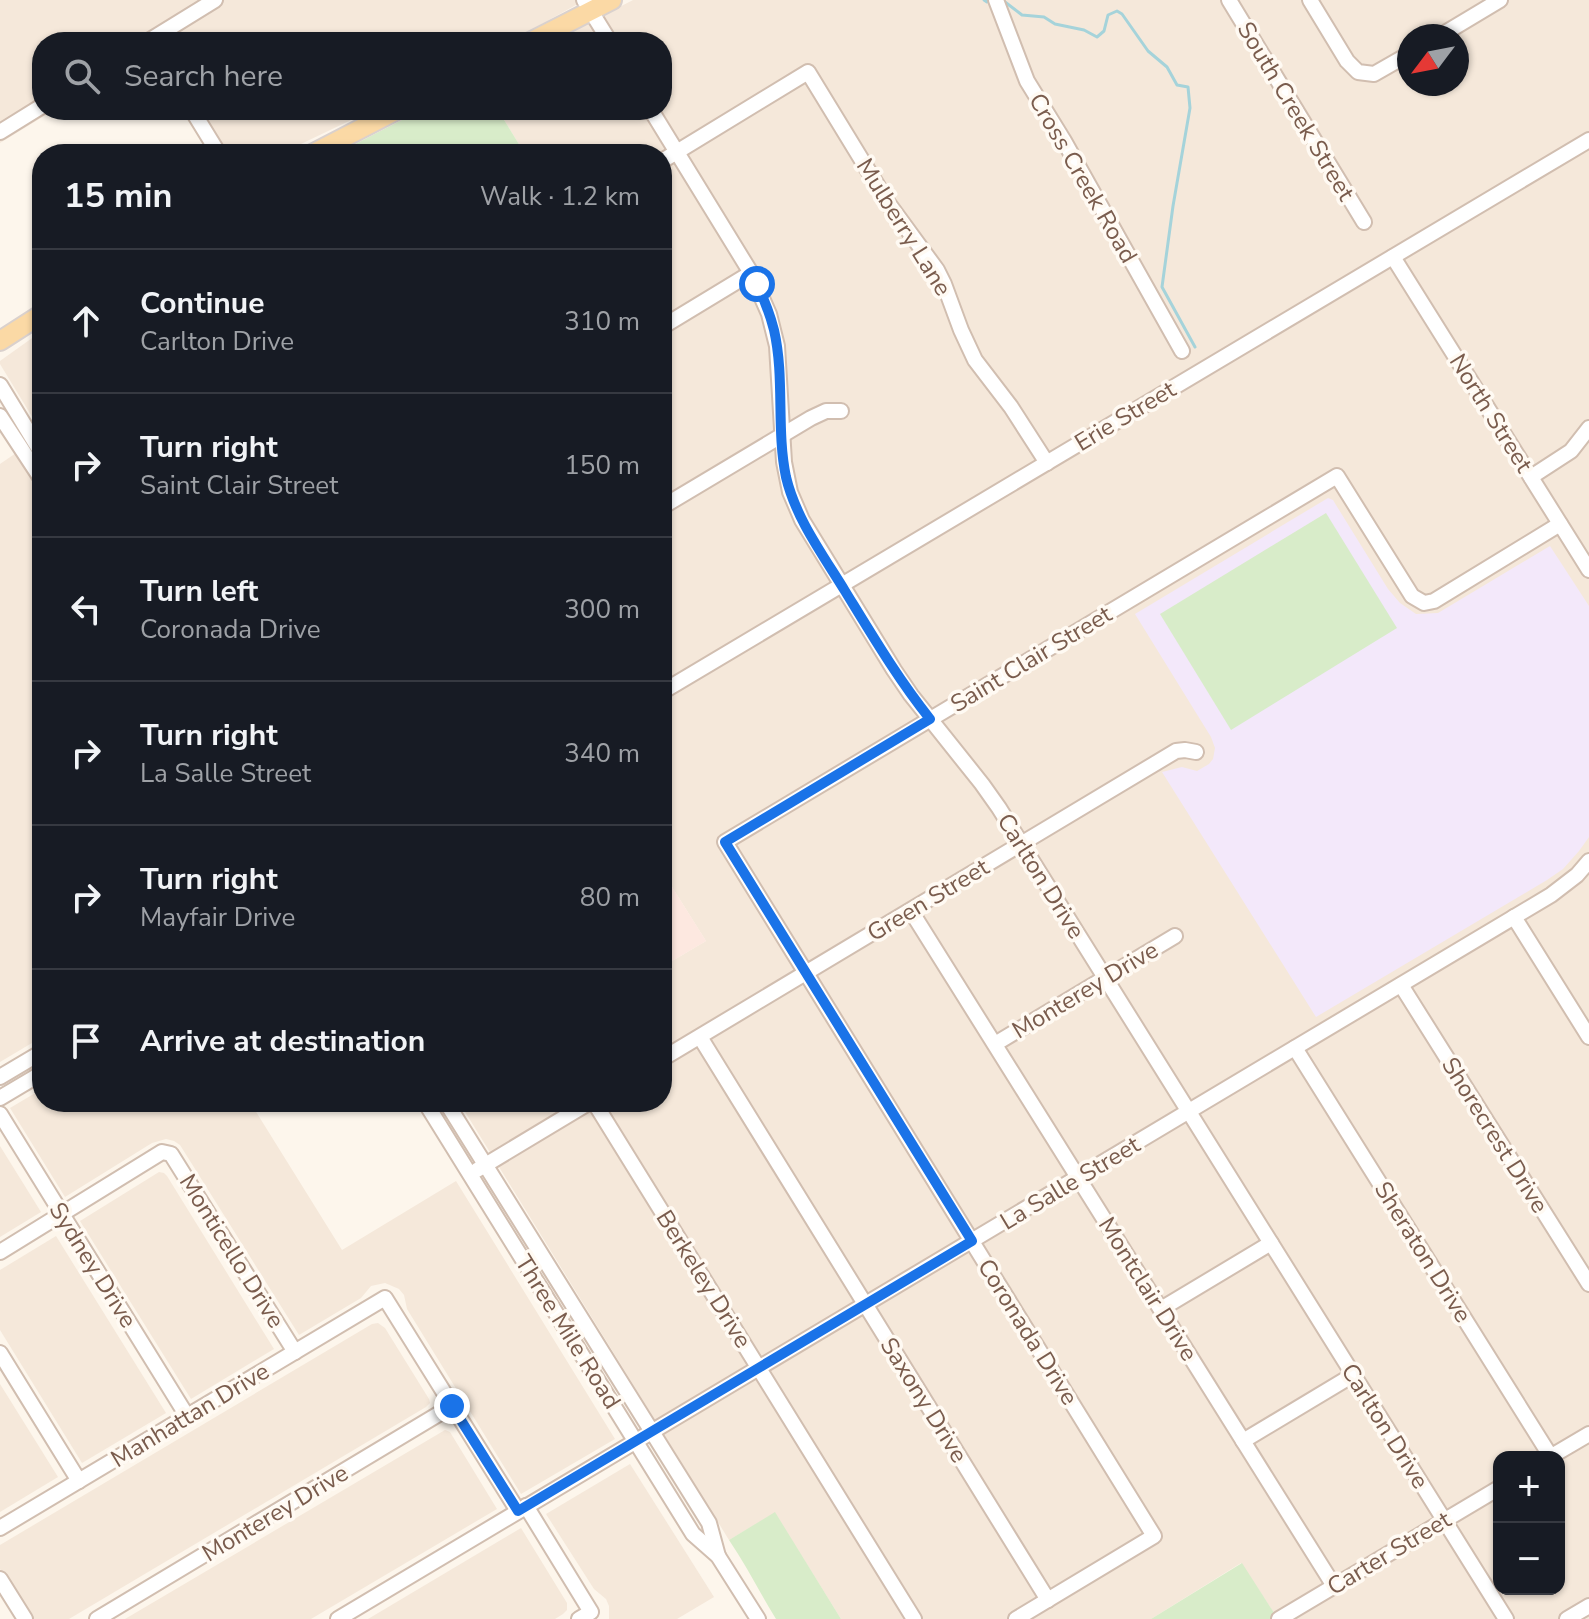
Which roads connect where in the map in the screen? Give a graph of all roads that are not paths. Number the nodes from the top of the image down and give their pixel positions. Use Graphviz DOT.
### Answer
graph roads {
  1 [pos="215,0"];
  2 [pos="612,0"];
  3 [pos="996,0"];
  4 [pos="1229,0"];
  5 [pos="1310,0"];
  6 [pos="1500,0"];
  7 [pos="588,6"];
  8 [pos="1460,24"];
  9 [pos="163,32"];
  10 [pos="546,32"];
  11 [pos="604,32"];
  12 [pos="1397,61"];
  13 [pos="32,112"];
  14 [pos="198,120"];
  15 [pos="378,120"];
  16 [pos="657,120"];
  17 [pos="0,132"];
  18 [pos="1589,140"];
  19 [pos="213,144"];
  20 [pos="331,144"];
  21 [pos="677,152"];
  22 [pos="672,155"];
  23 [pos="1364,222"];
  24 [pos="1393,257"];
  25 [pos="751,273"];
  26 [pos="32,320"];
  27 [pos="672,321"];
  28 [pos="0,341"];
  29 [pos="1182,351"];
  30 [pos="0,385"];
  31 [pos="841,411"];
  32 [pos="0,416"];
  33 [pos="1589,428"];
  34 [pos="782,435"];
  35 [pos="32,438"];
  36 [pos="1047,463"];
  37 [pos="32,465"];
  38 [pos="1531,477"];
  39 [pos="672,501"];
  40 [pos="1560,524"];
  41 [pos="1589,570"];
  42 [pos="842,585"];
  43 [pos="672,686"];
  44 [pos="930,719"];
  45 [pos="1196,752"];
  46 [pos="725,842"];
  47 [pos="1021,845"];
  48 [pos="1589,861"];
  49 [pos="911,911"];
  50 [pos="1514,917"];
  51 [pos="1175,936"];
  52 [pos="806,973"];
  53 [pos="1105,978"];
  54 [pos="1401,985"];
  55 [pos="700,1037"];
  56 [pos="1589,1037"];
  57 [pos="995,1044"];
  58 [pos="1295,1048"];
  59 [pos="672,1053"];
  60 [pos="32,1058"];
  61 [pos="0,1077"];
  62 [pos="32,1079"];
  63 [pos="0,1098"];
  64 [pos="431,1112"];
  65 [pos="452,1112"];
  66 [pos="575,1112"];
  67 [pos="598,1112"];
  68 [pos="1189,1112"];
  69 [pos="0,1114"];
  70 [pos="485,1165"];
  71 [pos="470,1174"];
  72 [pos="1078,1178"];
  73 [pos="61,1214"];
  74 [pos="972,1241"];
  75 [pos="1271,1243"];
  76 [pos="0,1252"];
  77 [pos="1589,1284"];
  78 [pos="865,1305"];
  79 [pos="1161,1309"];
  80 [pos="295,1352"];
  81 [pos="0,1353"];
  82 [pos="759,1368"];
  83 [pos="1353,1375"];
  84 [pos="452,1406"];
  85 [pos="187,1416"];
  86 [pos="651,1433"];
  87 [pos="1589,1434"];
  88 [pos="1243,1441"];
  89 [pos="636,1442"];
  90 [pos="1547,1451"];
  91 [pos="1561,1451"];
  92 [pos="79,1481"];
  93 [pos="1493,1491"];
  94 [pos="522,1509"];
  95 [pos="1444,1520"];
  96 [pos="0,1528"];
  97 [pos="718,1556"];
  98 [pos="0,1579"];
  99 [pos="1334,1586"];
  100 [pos="1048,1600"];
  101 [pos="1589,1606"];
  102 [pos="585,1615"];
  103 [pos="25,1619"];
  104 [pos="97,1619"];
  105 [pos="338,1619"];
  106 [pos="758,1619"];
  107 [pos="914,1619"];
  108 [pos="1016,1619"];
  109 [pos="1279,1619"];
  110 [pos="1506,1619"];
  111 [pos="1567,1619"];
  1 -- 9 [label="street"];
  2 -- 7 [label="main road"];
  3 -- 29 [label="street, Cross Creek Road"];
  4 -- 23 [label="street, South Creek Street"];
  5 -- 12 [label="street"];
  6 -- 8 [label="street"];
  7 -- 10 [label="main road"];
  7 -- 11 [label="street"];
  13 -- 17 [label="street"];
  14 -- 19 [label="street"];
  15 -- 20 [label="main road"];
  16 -- 21 [label="street, Carlton Drive"];
  18 -- 24 [label="street, Erie Street"];
  21 -- 22 [label="street"];
  21 -- 25 [label="street, Carlton Drive"];
  21 -- 36 [label="street, Mulberry Lane"];
  24 -- 36 [label="street, Erie Street"];
  24 -- 38 [label="street, North Street"];
  25 -- 27 [label="street"];
  25 -- 34 [label="street, Carlton Drive"];
  26 -- 28 [label="main road"];
  30 -- 35 [label="street"];
  31 -- 34 [label="street"];
  32 -- 37 [label="street"];
  33 -- 38 [label="street"];
  34 -- 39 [label="street"];
  34 -- 42 [label="street, Carlton Drive"];
  36 -- 42 [label="street, Erie Street"];
  38 -- 40 [label="street, North Street"];
  40 -- 41 [label="street, North Street"];
  40 -- 44 [label="street, Saint Clair Street"];
  42 -- 43 [label="street, Erie Street"];
  42 -- 44 [label="street, Carlton Drive"];
  44 -- 46 [label="street, Saint Clair Street"];
  44 -- 47 [label="street, Carlton Drive"];
  45 -- 47 [label="street, Green Street"];
  46 -- 52 [label="street, Coronada Drive"];
  47 -- 49 [label="street, Green Street"];
  47 -- 53 [label="street, Carlton Drive"];
  48 -- 50 [label="street, La Salle Street"];
  49 -- 52 [label="street, Green Street"];
  49 -- 57 [label="street, Montclair Drive"];
  50 -- 54 [label="street, La Salle Street"];
  50 -- 56 [label="street"];
  51 -- 53 [label="street, Monterey Drive"];
  52 -- 55 [label="street, Green Street"];
  52 -- 74 [label="street, Coronada Drive"];
  53 -- 57 [label="street, Monterey Drive"];
  53 -- 68 [label="street, Carlton Drive"];
  54 -- 58 [label="street, La Salle Street"];
  54 -- 77 [label="street, Shorecrest Drive"];
  55 -- 59 [label="street, Green Street"];
  55 -- 78 [label="street, Saxony Drive"];
  57 -- 72 [label="street, Montclair Drive"];
  58 -- 68 [label="street, La Salle Street"];
  58 -- 90 [label="street, Sheraton Drive"];
  60 -- 61 [label="street"];
  62 -- 63 [label="street"];
  64 -- 71 [label="street, Three Mile Road"];
  65 -- 70 [label="street, Three Mile Road"];
  66 -- 70 [label="street"];
  67 -- 82 [label="street, Berkeley Drive"];
  68 -- 72 [label="street, La Salle Street"];
  68 -- 75 [label="street, Carlton Drive"];
  69 -- 73 [label="street, Sydney Drive"];
  70 -- 71 [label="street"];
  70 -- 86 [label="street, Three Mile Road"];
  71 -- 89 [label="street, Three Mile Road"];
  72 -- 74 [label="street, La Salle Street"];
  72 -- 79 [label="street, Montclair Drive"];
  73 -- 76 [label="street"];
  73 -- 80 [label="street, Monticello Drive"];
  73 -- 85 [label="street, Sydney Drive"];
  74 -- 78 [label="street, La Salle Street"];
  74 -- 100 [label="street, Coronada Drive"];
  75 -- 79 [label="street"];
  75 -- 83 [label="street, Carlton Drive"];
  78 -- 82 [label="street, La Salle Street"];
  78 -- 100 [label="street, Saxony Drive"];
  79 -- 88 [label="street, Montclair Drive"];
  80 -- 84 [label="street, Manhattan Drive"];
  80 -- 85 [label="street, Manhattan Drive"];
  81 -- 92 [label="street"];
  82 -- 86 [label="street, La Salle Street"];
  82 -- 107 [label="street, Berkeley Drive"];
  83 -- 88 [label="street"];
  83 -- 95 [label="street, Carlton Drive"];
  84 -- 94 [label="street"];
  84 -- 104 [label="street, Monterey Drive"];
  85 -- 92 [label="street, Manhattan Drive"];
  86 -- 89 [label="street, La Salle Street"];
  86 -- 97 [label="street, Three Mile Road"];
  87 -- 91 [label="street"];
  88 -- 99 [label="street, Montclair Drive"];
  89 -- 94 [label="street, La Salle Street"];
  89 -- 97 [label="street, Three Mile Road"];
  92 -- 96 [label="street, Manhattan Drive"];
  93 -- 95 [label="street, Carter Street"];
  94 -- 102 [label="street"];
  94 -- 105 [label="street, La Salle Street"];
  95 -- 99 [label="street, Carter Street"];
  95 -- 110 [label="street, Carlton Drive"];
  97 -- 106 [label="street, Three Mile Road"];
  98 -- 103 [label="street"];
  99 -- 109 [label="street, Carter Street"];
  100 -- 108 [label="street"];
  101 -- 111 [label="street"];
}
